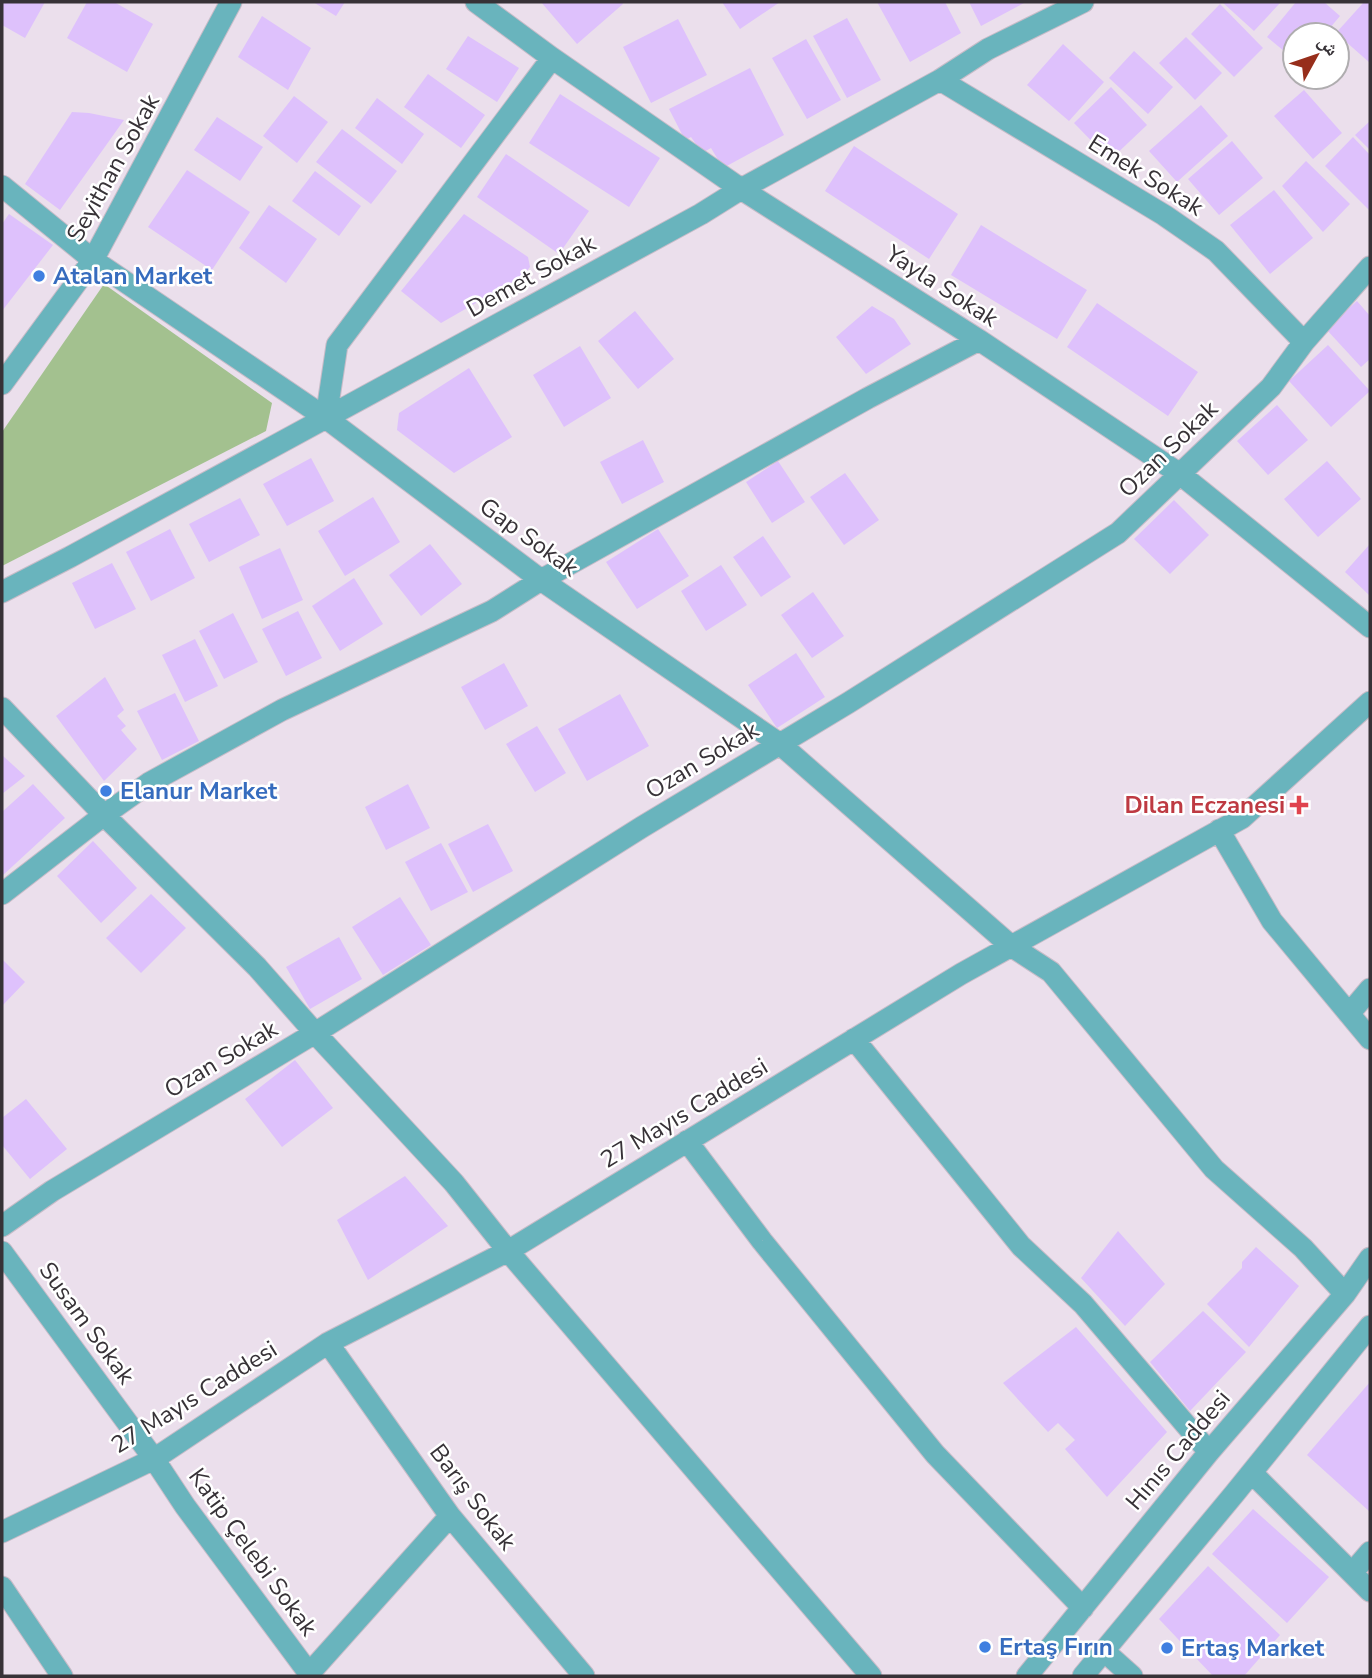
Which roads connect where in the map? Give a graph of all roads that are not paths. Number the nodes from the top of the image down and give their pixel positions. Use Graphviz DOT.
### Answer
graph roads {
  1 [pos="231,2"];
  2 [pos="476,2"];
  3 [pos="1083,2"];
  4 [pos="552,58"];
  5 [pos="940,79"];
  6 [pos="2,186"];
  7 [pos="741,189"];
  8 [pos="93,260"];
  9 [pos="1370,267"];
  10 [pos="979,340"];
  11 [pos="1304,342"];
  12 [pos="2,384"];
  13 [pos="326,418"];
  14 [pos="1181,474"];
  15 [pos="541,580"];
  16 [pos="2,592"];
  17 [pos="1370,628"];
  18 [pos="1370,702"];
  19 [pos="2,708"];
  20 [pos="779,744"];
  21 [pos="104,815"];
  22 [pos="1220,830"];
  23 [pos="2,894"];
  24 [pos="1012,946"];
  25 [pos="1370,989"];
  26 [pos="1349,1014"];
  27 [pos="315,1032"];
  28 [pos="854,1039"];
  29 [pos="1370,1039"];
  30 [pos="687,1142"];
  31 [pos="2,1226"];
  32 [pos="508,1251"];
  33 [pos="2,1252"];
  34 [pos="1370,1258"];
  35 [pos="1345,1294"];
  36 [pos="1370,1326"];
  37 [pos="328,1343"];
  38 [pos="1209,1452"];
  39 [pos="154,1459"];
  40 [pos="1252,1473"];
  41 [pos="450,1516"];
  42 [pos="2,1532"];
  43 [pos="1370,1552"];
  44 [pos="1352,1573"];
  45 [pos="2,1587"];
  46 [pos="1370,1591"];
  47 [pos="1083,1608"];
  48 [pos="1104,1651"];
  49 [pos="62,1676"];
  50 [pos="309,1676"];
  51 [pos="583,1676"];
  52 [pos="872,1676"];
  53 [pos="1027,1676"];
  54 [pos="1083,1676"];
  55 [pos="1132,1676"];
  1 -- 8 [label="street, Seyithan Sokak"];
  2 -- 4 [label="street, Yayla Sokak"];
  3 -- 5 [label="street, Demet Sokak"];
  4 -- 7 [label="street, Yayla Sokak"];
  4 -- 13 [label="street"];
  5 -- 7 [label="street, Demet Sokak"];
  5 -- 11 [label="street, Emek Sokak"];
  6 -- 8 [label="street, Gap Sokak"];
  7 -- 10 [label="street, Yayla Sokak"];
  7 -- 13 [label="street, Demet Sokak"];
  8 -- 12 [label="street, Seyithan Sokak"];
  8 -- 13 [label="street, Gap Sokak"];
  9 -- 11 [label="street, Ozan Sokak"];
  10 -- 14 [label="street, Yayla Sokak"];
  10 -- 15 [label="street"];
  11 -- 14 [label="street, Ozan Sokak"];
  13 -- 15 [label="street, Gap Sokak"];
  13 -- 16 [label="street, Demet Sokak"];
  14 -- 17 [label="street, Yayla Sokak"];
  14 -- 20 [label="street, Ozan Sokak"];
  15 -- 20 [label="street, Gap Sokak"];
  15 -- 21 [label="street"];
  18 -- 22 [label="street, 27 Mayıs Caddesi"];
  19 -- 21 [label="street"];
  20 -- 24 [label="street, Gap Sokak"];
  20 -- 27 [label="street, Ozan Sokak"];
  21 -- 23 [label="street"];
  21 -- 27 [label="street"];
  22 -- 24 [label="street, 27 Mayıs Caddesi"];
  22 -- 26 [label="street"];
  24 -- 28 [label="street, 27 Mayıs Caddesi"];
  24 -- 35 [label="street, Gap Sokak"];
  25 -- 26 [label="street"];
  26 -- 29 [label="street"];
  27 -- 31 [label="street, Ozan Sokak"];
  27 -- 32 [label="street"];
  28 -- 30 [label="street, 27 Mayıs Caddesi"];
  28 -- 38 [label="street"];
  30 -- 32 [label="street, 27 Mayıs Caddesi"];
  30 -- 47 [label="street"];
  32 -- 37 [label="street, 27 Mayıs Caddesi"];
  32 -- 52 [label="street"];
  33 -- 39 [label="street, Susam Sokak"];
  34 -- 35 [label="street, Hınıs Caddesi"];
  35 -- 38 [label="street, Hınıs Caddesi"];
  36 -- 40 [label="street"];
  37 -- 39 [label="street, 27 Mayıs Caddesi"];
  37 -- 41 [label="street, Barış Sokak"];
  38 -- 47 [label="street, Hınıs Caddesi"];
  39 -- 42 [label="street, 27 Mayıs Caddesi"];
  39 -- 50 [label="street, Katip Çelebi Sokak"];
  40 -- 44 [label="street"];
  40 -- 48 [label="street"];
  41 -- 50 [label="street"];
  41 -- 51 [label="street, Barış Sokak"];
  43 -- 44 [label="street"];
  44 -- 46 [label="street"];
  45 -- 49 [label="street"];
  47 -- 53 [label="street, Hınıs Caddesi"];
  48 -- 54 [label="street"];
  48 -- 55 [label="street"];
}
